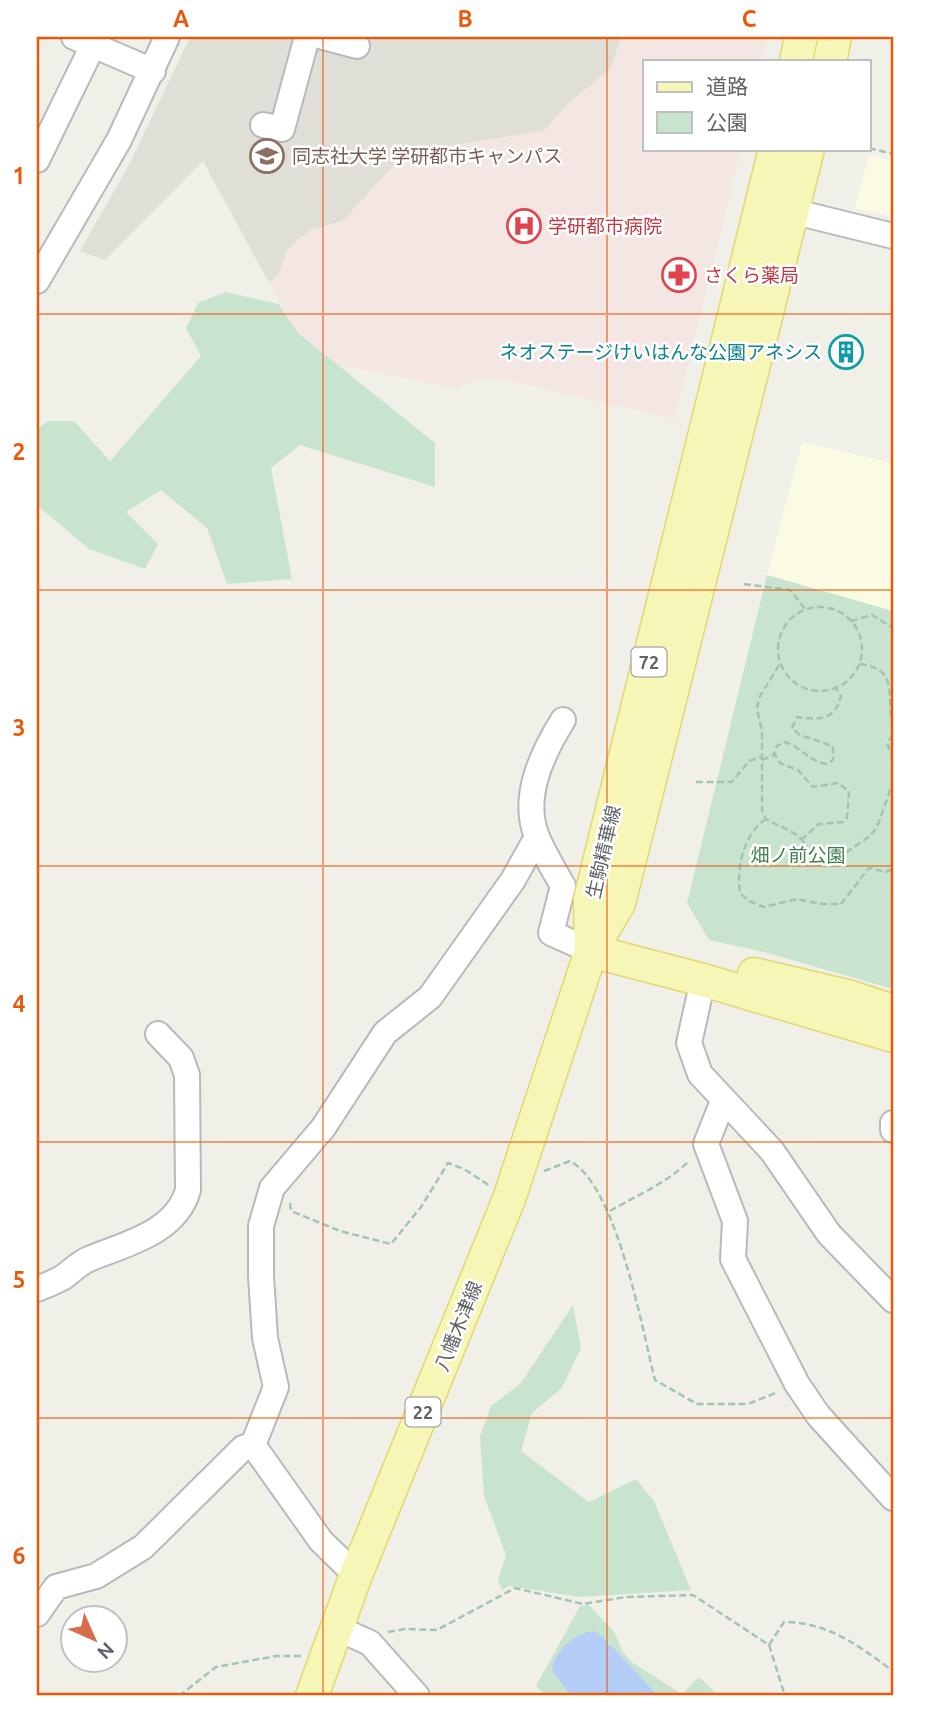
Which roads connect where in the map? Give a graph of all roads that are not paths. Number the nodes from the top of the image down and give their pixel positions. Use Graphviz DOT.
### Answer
graph roads {
  1 [pos="167,37"];
  2 [pos="307,37"];
  3 [pos="323,37"];
  4 [pos="801,37"];
  5 [pos="835,37"];
  6 [pos="88,40"];
  7 [pos="357,46"];
  8 [pos="796,60"];
  9 [pos="830,60"];
  10 [pos="153,71"];
  11 [pos="263,125"];
  12 [pos="775,150"];
  13 [pos="808,150"];
  14 [pos="37,160"];
  15 [pos="762,203"];
  16 [pos="793,212"];
  17 [pos="893,236"];
  18 [pos="37,281"];
  19 [pos="564,720"];
  20 [pos="537,837"];
  21 [pos="591,951"];
  22 [pos="703,980"];
  23 [pos="893,1011"];
  24 [pos="158,1034"];
  25 [pos="893,1036"];
  26 [pos="723,1101"];
  27 [pos="893,1123"];
  28 [pos="893,1130"];
  29 [pos="37,1289"];
  30 [pos="893,1300"];
  31 [pos="253,1445"];
  32 [pos="893,1498"];
  33 [pos="356,1575"];
  34 [pos="37,1614"];
  35 [pos="331,1642"];
  36 [pos="312,1696"];
  37 [pos="417,1696"];
  1 -- 10 [label="street"];
  2 -- 11 [label="street"];
  3 -- 7 [label="street"];
  4 -- 8 [label="main road"];
  5 -- 9 [label="main road"];
  6 -- 10 [label="street"];
  6 -- 14 [label="street"];
  10 -- 18 [label="street"];
  12 -- 15 [label="main road, 生駒精華線 / 72"];
  13 -- 16 [label="main road, 生駒精華線 / 72"];
  15 -- 16 [label="street"];
  15 -- 21 [label="main road, 生駒精華線 / 72"];
  16 -- 17 [label="street"];
  16 -- 21 [label="main road, 生駒精華線 / 72"];
  19 -- 20 [label="street"];
  20 -- 21 [label="street"];
  20 -- 31 [label="street"];
  21 -- 22 [label="main road"];
  21 -- 23 [label="main road"];
  21 -- 33 [label="main road, 八幡木津線 / 22"];
  22 -- 25 [label="main road"];
  22 -- 26 [label="street"];
  24 -- 29 [label="street"];
  26 -- 30 [label="street"];
  26 -- 32 [label="street"];
  27 -- 28 [label="street"];
  31 -- 33 [label="street"];
  31 -- 34 [label="street"];
  33 -- 35 [label="main road, 八幡木津線 / 22"];
  35 -- 36 [label="main road, 八幡木津線 / 22"];
  35 -- 37 [label="street"];
}
